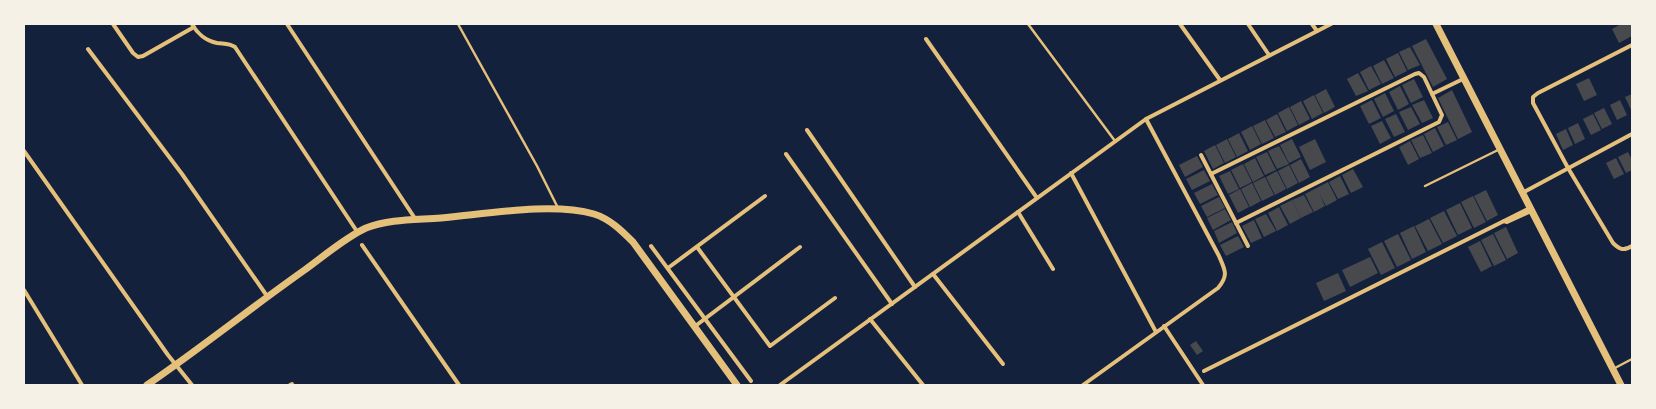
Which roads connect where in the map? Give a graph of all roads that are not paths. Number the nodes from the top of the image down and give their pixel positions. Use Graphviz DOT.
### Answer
graph roads {
  1 [pos="113,24"];
  2 [pos="287,24"];
  3 [pos="458,24"];
  4 [pos="1028,24"];
  5 [pos="1180,24"];
  6 [pos="1248,24"];
  7 [pos="1312,24"];
  8 [pos="1331,24"];
  9 [pos="1436,24"];
  10 [pos="193,25"];
  11 [pos="1317,31"];
  12 [pos="926,39"];
  13 [pos="1632,45"];
  14 [pos="88,49"];
  15 [pos="1269,55"];
  16 [pos="1463,79"];
  17 [pos="1220,80"];
  18 [pos="1432,94"];
  19 [pos="1146,119"];
  20 [pos="807,130"];
  21 [pos="1632,134"];
  22 [pos="1115,141"];
  23 [pos="1500,149"];
  24 [pos="24,150"];
  25 [pos="786,154"];
  26 [pos="1201,155"];
  27 [pos="1568,168"];
  28 [pos="1071,173"];
  29 [pos="1211,174"];
  30 [pos="1426,186"];
  31 [pos="1522,193"];
  32 [pos="765,196"];
  33 [pos="1037,198"];
  34 [pos="559,209"];
  35 [pos="1530,209"];
  36 [pos="1018,212"];
  37 [pos="416,220"];
  38 [pos="1236,223"];
  39 [pos="358,233"];
  40 [pos="362,245"];
  41 [pos="651,246"];
  42 [pos="1248,246"];
  43 [pos="1632,246"];
  44 [pos="697,247"];
  45 [pos="800,247"];
  46 [pos="668,268"];
  47 [pos="1053,269"];
  48 [pos="933,274"];
  49 [pos="915,287"];
  50 [pos="24,290"];
  51 [pos="267,296"];
  52 [pos="734,297"];
  53 [pos="835,298"];
  54 [pos="892,304"];
  55 [pos="705,319"];
  56 [pos="870,319"];
  57 [pos="1164,326"];
  58 [pos="694,327"];
  59 [pos="1156,332"];
  60 [pos="1632,359"];
  61 [pos="1003,364"];
  62 [pos="176,365"];
  63 [pos="1613,370"];
  64 [pos="1204,371"];
  65 [pos="752,381"];
  66 [pos="82,385"];
  67 [pos="147,385"];
  68 [pos="192,385"];
  69 [pos="459,385"];
  70 [pos="737,385"];
  71 [pos="780,385"];
  72 [pos="923,385"];
  73 [pos="1083,385"];
  74 [pos="1203,385"];
  75 [pos="1621,385"];
  1 -- 10 [label="street"];
  2 -- 37 [label="street"];
  3 -- 34 [label="lane"];
  4 -- 22 [label="lane"];
  5 -- 17 [label="street"];
  6 -- 15 [label="street"];
  7 -- 11 [label="street"];
  8 -- 11 [label="street"];
  9 -- 16 [label="street"];
  10 -- 39 [label="street"];
  11 -- 15 [label="street"];
  12 -- 33 [label="street"];
  13 -- 27 [label="street"];
  14 -- 51 [label="street"];
  15 -- 17 [label="street"];
  16 -- 18 [label="street"];
  16 -- 23 [label="street"];
  17 -- 19 [label="street"];
  18 -- 29 [label="street"];
  18 -- 38 [label="street"];
  19 -- 22 [label="street"];
  19 -- 57 [label="street"];
  20 -- 49 [label="street"];
  21 -- 27 [label="street"];
  22 -- 28 [label="street"];
  23 -- 30 [label="lane"];
  23 -- 31 [label="street"];
  24 -- 62 [label="street"];
  25 -- 54 [label="street"];
  26 -- 29 [label="street"];
  27 -- 31 [label="street"];
  27 -- 43 [label="street"];
  28 -- 33 [label="street"];
  28 -- 59 [label="street"];
  29 -- 38 [label="street"];
  31 -- 35 [label="street"];
  32 -- 44 [label="street"];
  33 -- 36 [label="street"];
  34 -- 37 [label="street"];
  34 -- 58 [label="street"];
  35 -- 63 [label="street"];
  35 -- 64 [label="street"];
  36 -- 47 [label="street"];
  36 -- 48 [label="street"];
  37 -- 39 [label="street"];
  38 -- 42 [label="street"];
  39 -- 51 [label="street"];
  40 -- 69 [label="street"];
  41 -- 46 [label="street"];
  44 -- 46 [label="street"];
  44 -- 52 [label="street"];
  45 -- 52 [label="street"];
  46 -- 55 [label="street"];
  48 -- 49 [label="street"];
  48 -- 61 [label="street"];
  49 -- 54 [label="street"];
  50 -- 66 [label="street"];
  51 -- 62 [label="street"];
  52 -- 53 [label="street"];
  52 -- 55 [label="street"];
  54 -- 56 [label="street"];
  55 -- 58 [label="street"];
  55 -- 65 [label="street"];
  56 -- 71 [label="street"];
  56 -- 72 [label="street"];
  57 -- 59 [label="street"];
  57 -- 74 [label="street"];
  58 -- 70 [label="street"];
  59 -- 73 [label="street"];
  60 -- 63 [label="lane"];
  62 -- 67 [label="street"];
  62 -- 68 [label="street"];
  63 -- 75 [label="street"];
}
